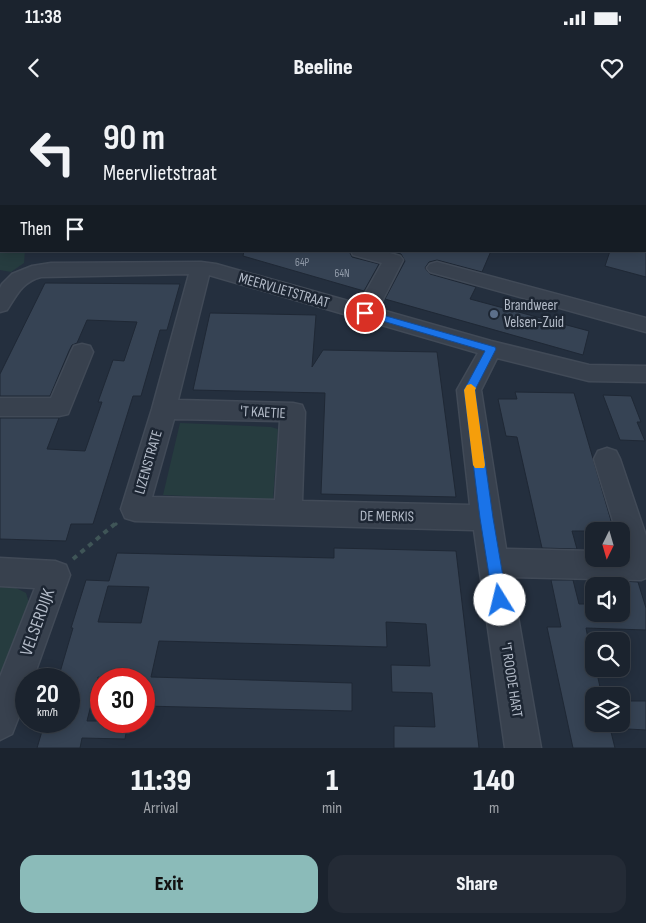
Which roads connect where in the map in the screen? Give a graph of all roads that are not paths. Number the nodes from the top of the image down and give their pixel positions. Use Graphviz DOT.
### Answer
graph roads {
  1 [pos="364,252"];
  2 [pos="29,262"];
  3 [pos="201,268"];
  4 [pos="437,268"];
  5 [pos="5,296"];
  6 [pos="365,313"];
  7 [pos="646,325"];
  8 [pos="491,349"];
  9 [pos="82,352"];
  10 [pos="646,374"];
  11 [pos="0,407"];
  12 [pos="164,409"];
  13 [pos="607,459"];
  14 [pos="288,514"];
  15 [pos="486,518"];
  16 [pos="494,564"];
  17 [pos="0,572"];
  18 [pos="0,722"];
  19 [pos="523,748"];
  1 -- 6 [label="street"];
  2 -- 3 [label="street, MEERVLIETSTRAAT"];
  2 -- 5 [label="street, MEERVLIETSTRAAT"];
  3 -- 6 [label="street, MEERVLIETSTRAAT"];
  3 -- 12 [label="street, LIZENSTRATE"];
  4 -- 7 [label="street"];
  6 -- 8 [label="street, MEERVLIETSTRAAT"];
  8 -- 10 [label="street, MEERVLIETSTRAAT"];
  8 -- 15 [label="street, 'T ROODE HART"];
  9 -- 11 [label="street"];
  12 -- 14 [label="street, 'T KAETIE"];
  12 -- 14 [label="street, LIZENSTRATE"];
  13 -- 16 [label="street"];
  14 -- 15 [label="street, DE MERKIS"];
  15 -- 16 [label="street, 'T ROODE HART"];
  16 -- 19 [label="street, 'T ROODE HART"];
  17 -- 18 [label="street, VELSERDIJK"];
}
